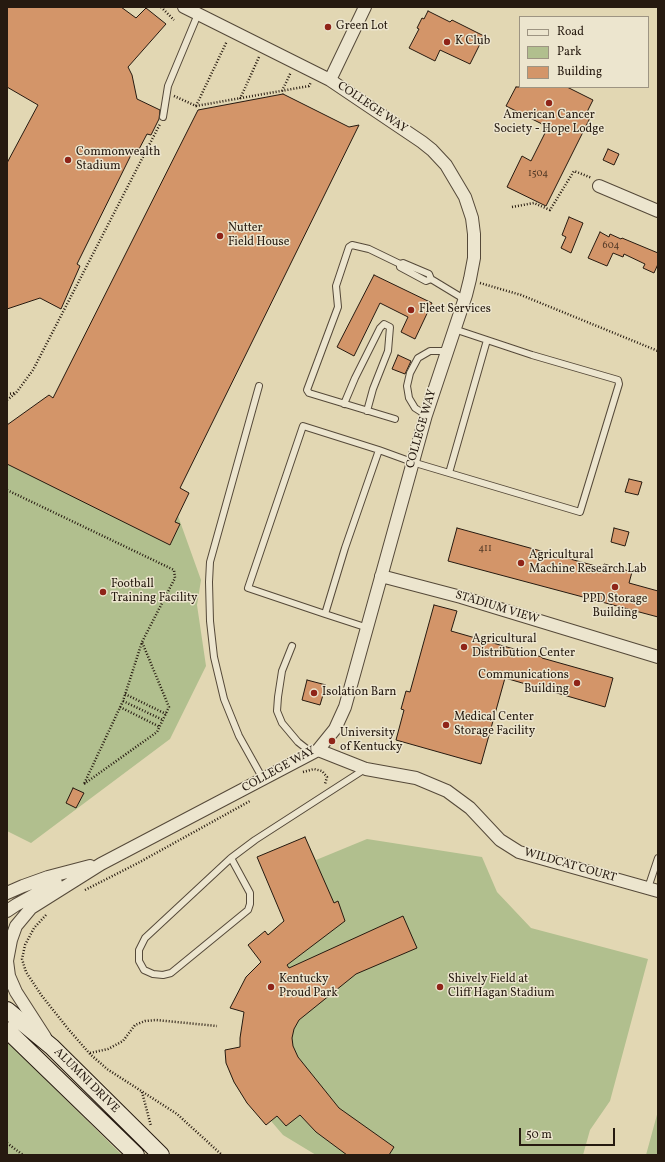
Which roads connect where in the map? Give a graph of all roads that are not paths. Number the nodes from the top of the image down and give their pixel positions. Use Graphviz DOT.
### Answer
graph roads {
  1 [pos="184,7"];
  2 [pos="365,7"];
  3 [pos="198,14"];
  4 [pos="330,80"];
  5 [pos="163,117"];
  6 [pos="596,182"];
  7 [pos="658,211"];
  8 [pos="464,299"];
  9 [pos="454,329"];
  10 [pos="487,340"];
  11 [pos="446,351"];
  12 [pos="259,386"];
  13 [pos="344,404"];
  14 [pos="367,411"];
  15 [pos="426,415"];
  16 [pos="395,419"];
  17 [pos="379,450"];
  18 [pos="412,462"];
  19 [pos="449,473"];
  20 [pos="381,576"];
  21 [pos="325,614"];
  22 [pos="368,628"];
  23 [pos="292,646"];
  24 [pos="658,657"];
  25 [pos="315,752"];
  26 [pos="366,769"];
  27 [pos="263,779"];
  28 [pos="231,858"];
  29 [pos="658,858"];
  30 [pos="101,864"];
  31 [pos="85,868"];
  32 [pos="653,889"];
  33 [pos="7,893"];
  34 [pos="7,911"];
  35 [pos="7,1010"];
  36 [pos="7,1030"];
  37 [pos="52,1047"];
  38 [pos="136,1155"];
  39 [pos="161,1155"];
  1 -- 3 [label="street, COLLEGE WAY"];
  2 -- 4 [label="street"];
  3 -- 4 [label="street, COLLEGE WAY"];
  3 -- 5 [label="lane"];
  4 -- 8 [label="street, COLLEGE WAY"];
  6 -- 7 [label="street"];
  8 -- 9 [label="street, COLLEGE WAY"];
  8 -- 13 [label="lane"];
  9 -- 10 [label="lane"];
  9 -- 11 [label="street, COLLEGE WAY"];
  10 -- 19 [label="lane"];
  10 -- 19 [label="lane"];
  11 -- 15 [label="street, COLLEGE WAY"];
  11 -- 15 [label="lane"];
  12 -- 27 [label="lane"];
  13 -- 14 [label="lane"];
  13 -- 14 [label="lane"];
  14 -- 16 [label="lane"];
  15 -- 18 [label="street, COLLEGE WAY"];
  17 -- 18 [label="lane"];
  17 -- 21 [label="lane"];
  17 -- 21 [label="lane"];
  18 -- 19 [label="lane"];
  18 -- 20 [label="street, COLLEGE WAY"];
  20 -- 22 [label="street, COLLEGE WAY"];
  20 -- 24 [label="street, STADIUM VIEW"];
  21 -- 22 [label="lane"];
  22 -- 25 [label="street, COLLEGE WAY"];
  23 -- 25 [label="lane"];
  25 -- 26 [label="street, WILDCAT COURT"];
  25 -- 27 [label="street, COLLEGE WAY"];
  26 -- 28 [label="lane"];
  26 -- 32 [label="street, WILDCAT COURT"];
  27 -- 30 [label="street, COLLEGE WAY"];
  28 -- 28 [label="lane"];
  29 -- 32 [label="lane"];
  30 -- 31 [label="street, COLLEGE WAY"];
  30 -- 37 [label="street, COLLEGE WAY"];
  31 -- 33 [label="street, COLLEGE WAY"];
  31 -- 34 [label="street, COLLEGE WAY"];
  35 -- 37 [label="main road, ALUMNI DRIVE"];
  36 -- 38 [label="main road, ALUMNI DRIVE"];
  37 -- 39 [label="main road, ALUMNI DRIVE"];
}
